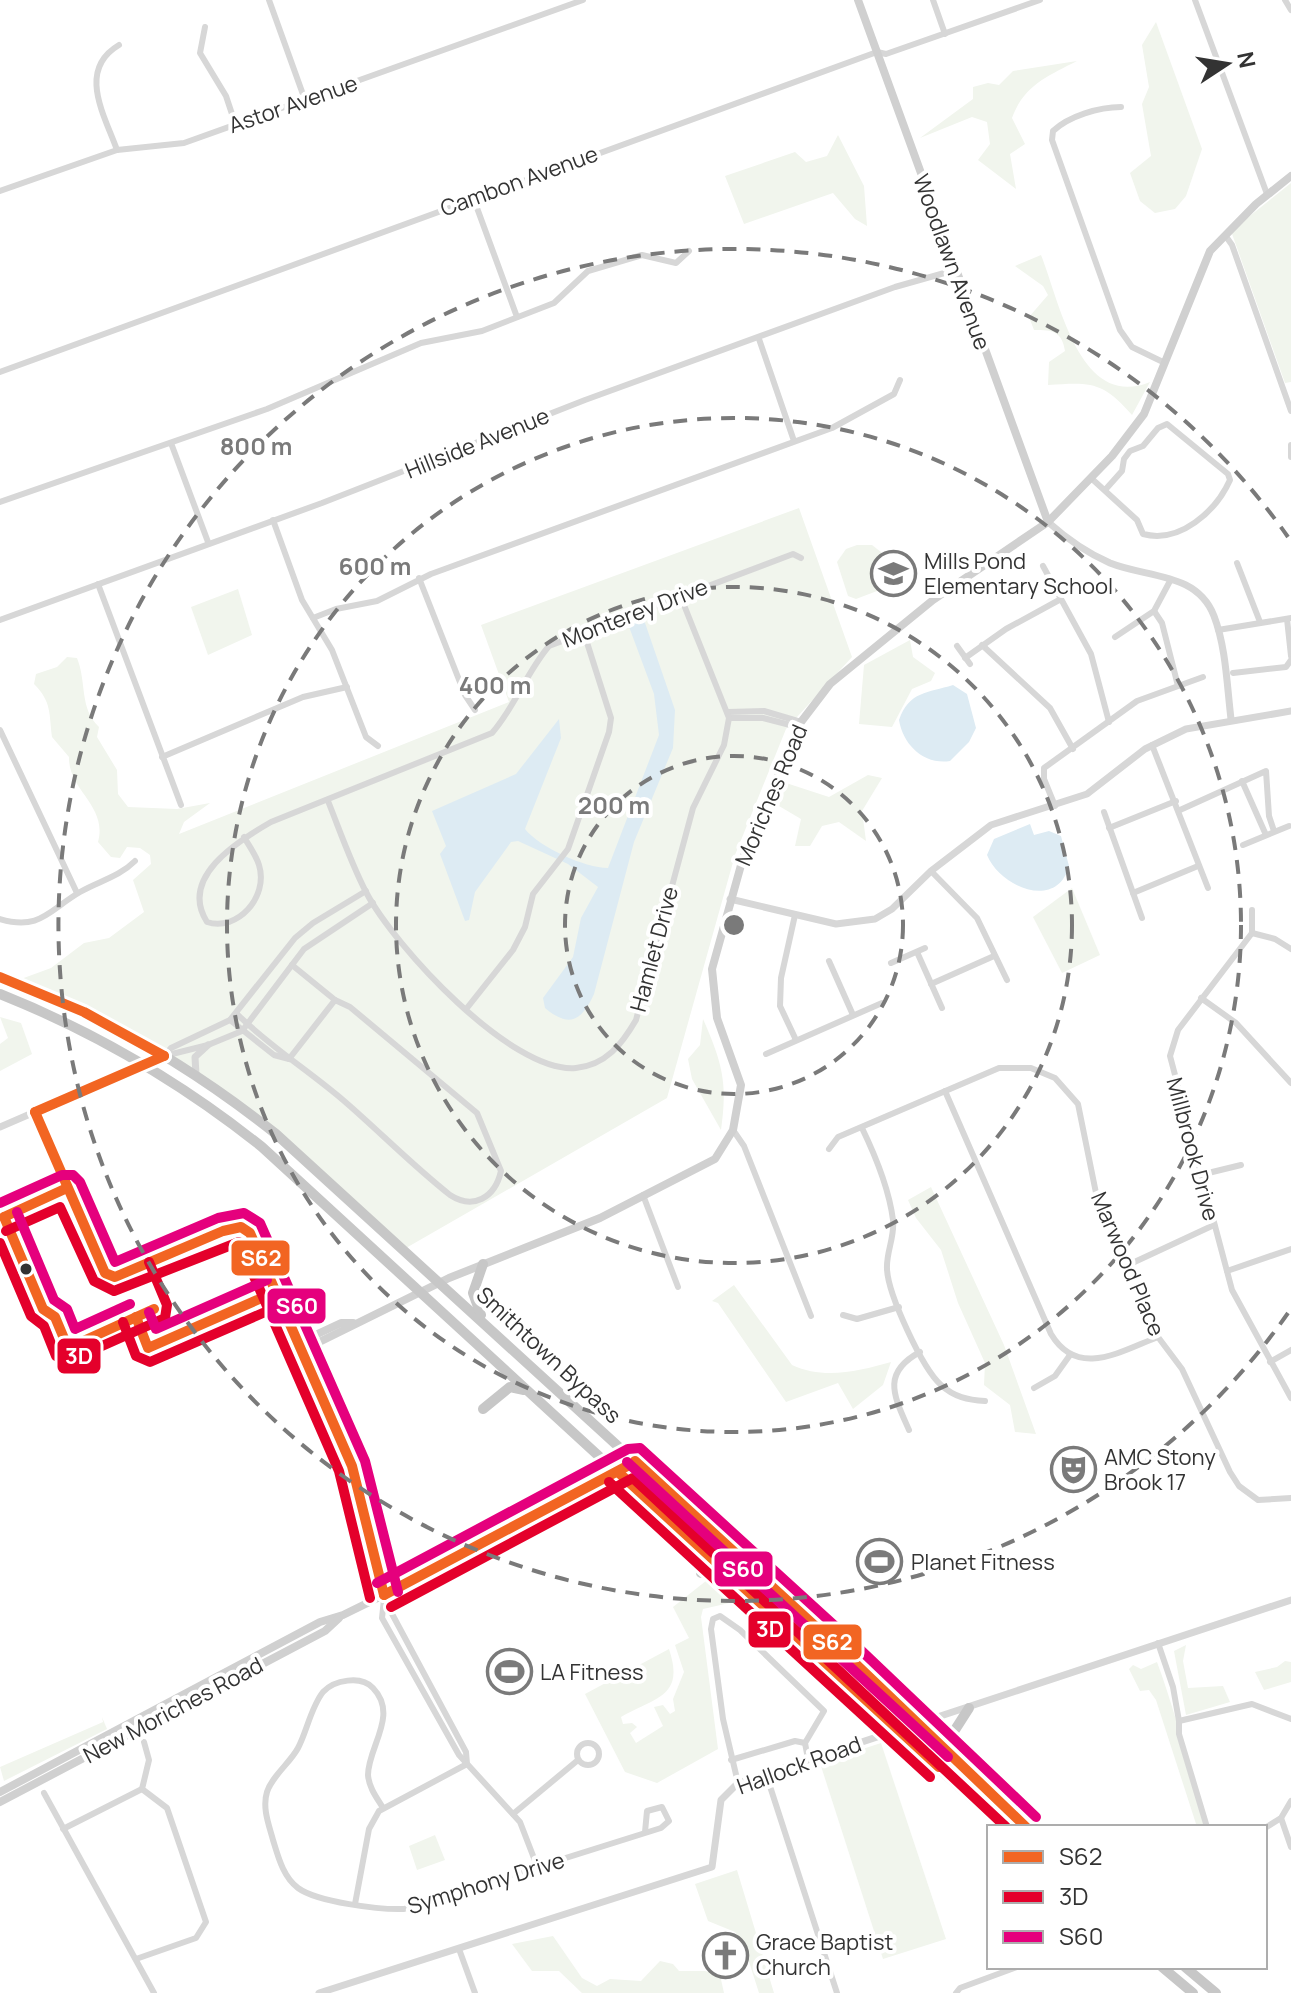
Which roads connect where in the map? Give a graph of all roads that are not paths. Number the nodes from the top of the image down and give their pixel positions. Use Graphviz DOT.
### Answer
graph roads {
  1 [pos="269,0"];
  2 [pos="583,0"];
  3 [pos="858,0"];
  4 [pos="933,0"];
  5 [pos="1040,0"];
  6 [pos="1195,0"];
  7 [pos="1285,0"];
  8 [pos="1291,10"];
  9 [pos="205,27"];
  10 [pos="945,34"];
  11 [pos="119,45"];
  12 [pos="877,52"];
  13 [pos="305,100"];
  14 [pos="1121,107"];
  15 [pos="235,123"];
  16 [pos="117,150"];
  17 [pos="1291,176"];
  18 [pos="0,191"];
  19 [pos="1267,194"];
  20 [pos="473,197"];
  21 [pos="1224,234"];
  22 [pos="689,251"];
  23 [pos="955,270"];
  24 [pos="517,317"];
  25 [pos="759,339"];
  26 [pos="1165,363"];
  27 [pos="0,372"];
  28 [pos="900,380"];
  29 [pos="1290,407"];
  30 [pos="1137,425"];
  31 [pos="1151,436"];
  32 [pos="794,441"];
  33 [pos="171,443"];
  34 [pos="1291,445"];
  35 [pos="1291,457"];
  36 [pos="1091,478"];
  37 [pos="1105,490"];
  38 [pos="0,502"];
  39 [pos="273,520"];
  40 [pos="1048,522"];
  41 [pos="208,542"];
  42 [pos="801,558"];
  43 [pos="1237,563"];
  44 [pos="1043,566"];
  45 [pos="419,578"];
  46 [pos="1170,581"];
  47 [pos="98,584"];
  48 [pos="680,595"];
  49 [pos="1061,599"];
  50 [pos="1154,611"];
  51 [pos="313,618"];
  52 [pos="1289,618"];
  53 [pos="0,620"];
  54 [pos="1260,622"];
  55 [pos="583,630"];
  56 [pos="1218,630"];
  57 [pos="1115,637"];
  58 [pos="982,645"];
  59 [pos="957,646"];
  60 [pos="1291,658"];
  61 [pos="1233,673"];
  62 [pos="1203,677"];
  63 [pos="1178,686"];
  64 [pos="347,687"];
  65 [pos="475,710"];
  66 [pos="1291,711"];
  67 [pos="728,715"];
  68 [pos="1231,719"];
  69 [pos="1109,722"];
  70 [pos="800,725"];
  71 [pos="0,730"];
  72 [pos="1152,745"];
  73 [pos="378,746"];
  74 [pos="1073,749"];
  75 [pos="162,757"];
  76 [pos="1242,781"];
  77 [pos="328,801"];
  78 [pos="1176,801"];
  79 [pos="181,805"];
  80 [pos="1055,806"];
  81 [pos="1180,810"];
  82 [pos="1104,812"];
  83 [pos="1289,826"];
  84 [pos="1109,828"];
  85 [pos="1274,831"];
  86 [pos="1266,835"];
  87 [pos="244,837"];
  88 [pos="1243,845"];
  89 [pos="135,861"];
  90 [pos="1198,866"];
  91 [pos="931,871"];
  92 [pos="1208,888"];
  93 [pos="366,891"];
  94 [pos="77,893"];
  95 [pos="1133,893"];
  96 [pos="730,899"];
  97 [pos="373,903"];
  98 [pos="1252,910"];
  99 [pos="795,915"];
  100 [pos="1142,918"];
  101 [pos="0,919"];
  102 [pos="319,920"];
  103 [pos="327,931"];
  104 [pos="1252,933"];
  105 [pos="925,948"];
  106 [pos="1291,949"];
  107 [pos="917,952"];
  108 [pos="994,956"];
  109 [pos="829,961"];
  110 [pos="891,963"];
  111 [pos="292,965"];
  112 [pos="0,977"];
  113 [pos="1007,980"];
  114 [pos="931,984"];
  115 [pos="0,994"];
  116 [pos="1201,998"];
  117 [pos="335,1000"];
  118 [pos="882,1003"];
  119 [pos="467,1008"];
  120 [pos="942,1008"];
  121 [pos="237,1014"];
  122 [pos="853,1015"];
  123 [pos="230,1020"];
  124 [pos="248,1025"];
  125 [pos="242,1031"];
  126 [pos="796,1040"];
  127 [pos="208,1045"];
  128 [pos="766,1054"];
  129 [pos="164,1056"];
  130 [pos="289,1059"];
  131 [pos="146,1064"];
  132 [pos="196,1075"];
  133 [pos="1291,1083"];
  134 [pos="945,1091"];
  135 [pos="35,1112"];
  136 [pos="0,1127"];
  137 [pos="862,1128"];
  138 [pos="733,1130"];
  139 [pos="829,1149"];
  140 [pos="1241,1165"];
  141 [pos="1200,1175"];
  142 [pos="643,1195"];
  143 [pos="1214,1225"];
  144 [pos="1291,1249"];
  145 [pos="483,1264"];
  146 [pos="1128,1265"];
  147 [pos="1227,1271"];
  148 [pos="440,1282"];
  149 [pos="678,1287"];
  150 [pos="422,1291"];
  151 [pos="899,1307"];
  152 [pos="843,1315"];
  153 [pos="811,1316"];
  154 [pos="495,1332"];
  155 [pos="1158,1337"];
  156 [pos="298,1348"];
  157 [pos="1291,1350"];
  158 [pos="920,1352"];
  159 [pos="1070,1355"];
  160 [pos="498,1361"];
  161 [pos="1270,1362"];
  162 [pos="1034,1388"];
  163 [pos="535,1395"];
  164 [pos="1291,1398"];
  165 [pos="985,1401"];
  166 [pos="909,1430"];
  167 [pos="635,1461"];
  168 [pos="618,1472"];
  169 [pos="1291,1498"];
  170 [pos="683,1532"];
  171 [pos="745,1588"];
  172 [pos="384,1595"];
  173 [pos="1291,1600"];
  174 [pos="343,1615"];
  175 [pos="1158,1643"];
  176 [pos="969,1708"];
  177 [pos="1291,1719"];
  178 [pos="1179,1721"];
  179 [pos="919,1724"];
  180 [pos="899,1730"];
  181 [pos="144,1742"];
  182 [pos="805,1743"];
  183 [pos="808,1759"];
  184 [pos="578,1760"];
  185 [pos="731,1760"];
  186 [pos="467,1764"];
  187 [pos="971,1773"];
  188 [pos="766,1774"];
  189 [pos="738,1783"];
  190 [pos="142,1789"];
  191 [pos="0,1792"];
  192 [pos="44,1793"];
  193 [pos="1291,1801"];
  194 [pos="0,1802"];
  195 [pos="383,1808"];
  196 [pos="513,1814"];
  197 [pos="1281,1818"];
  198 [pos="1001,1825"];
  199 [pos="1024,1825"];
  200 [pos="1206,1825"];
  201 [pos="1267,1827"];
  202 [pos="63,1829"];
  203 [pos="645,1832"];
  204 [pos="1291,1847"];
  205 [pos="537,1866"];
  206 [pos="355,1904"];
  207 [pos="459,1949"];
  208 [pos="136,1959"];
  209 [pos="1012,1969"];
  210 [pos="1164,1969"];
  211 [pos="1187,1969"];
  212 [pos="154,1993"];
  213 [pos="319,1993"];
  214 [pos="475,1993"];
  215 [pos="837,1993"];
  216 [pos="956,1993"];
  217 [pos="1193,1993"];
  218 [pos="1216,1993"];
  1 -- 13 [label="street"];
  2 -- 13 [label="street, Astor Avenue"];
  3 -- 12 [label="main road, Woodlawn Avenue"];
  4 -- 10 [label="street"];
  5 -- 10 [label="street, Cambon Avenue"];
  6 -- 19 [label="street"];
  7 -- 8 [label="street"];
  9 -- 15 [label="street"];
  10 -- 12 [label="street, Cambon Avenue"];
  11 -- 16 [label="street"];
  12 -- 20 [label="street, Cambon Avenue"];
  12 -- 23 [label="main road, Woodlawn Avenue"];
  13 -- 15 [label="street, Astor Avenue"];
  14 -- 26 [label="street"];
  15 -- 16 [label="street, Astor Avenue"];
  16 -- 18 [label="street, Astor Avenue"];
  17 -- 19 [label="main road, Moriches Road"];
  19 -- 21 [label="main road, Moriches Road"];
  20 -- 24 [label="street"];
  20 -- 27 [label="street, Cambon Avenue"];
  21 -- 26 [label="main road, Moriches Road"];
  21 -- 29 [label="street"];
  22 -- 24 [label="street"];
  23 -- 25 [label="street, Hillside Avenue"];
  23 -- 40 [label="main road, Woodlawn Avenue"];
  24 -- 33 [label="street"];
  25 -- 32 [label="street"];
  25 -- 39 [label="street, Hillside Avenue"];
  26 -- 30 [label="main road, Moriches Road"];
  28 -- 32 [label="street"];
  30 -- 31 [label="street"];
  30 -- 36 [label="main road, Moriches Road"];
  31 -- 37 [label="street"];
  31 -- 37 [label="street"];
  32 -- 45 [label="street"];
  33 -- 38 [label="street"];
  33 -- 41 [label="street"];
  34 -- 35 [label="street"];
  36 -- 37 [label="street"];
  36 -- 40 [label="main road, Moriches Road"];
  39 -- 41 [label="street, Hillside Avenue"];
  39 -- 51 [label="street"];
  40 -- 46 [label="street"];
  40 -- 70 [label="main road, Moriches Road"];
  41 -- 47 [label="street, Hillside Avenue"];
  42 -- 48 [label="street, Monterey Drive"];
  43 -- 54 [label="street"];
  44 -- 49 [label="street"];
  45 -- 51 [label="street"];
  45 -- 65 [label="street"];
  46 -- 50 [label="street"];
  46 -- 56 [label="street"];
  47 -- 53 [label="street, Hillside Avenue"];
  47 -- 75 [label="street"];
  48 -- 55 [label="street, Monterey Drive"];
  48 -- 67 [label="street"];
  49 -- 58 [label="street"];
  49 -- 69 [label="street"];
  50 -- 57 [label="street"];
  50 -- 63 [label="street"];
  51 -- 64 [label="street"];
  52 -- 54 [label="street"];
  52 -- 60 [label="street"];
  54 -- 56 [label="street"];
  55 -- 77 [label="street, Monterey Drive"];
  55 -- 119 [label="street"];
  56 -- 68 [label="street"];
  58 -- 59 [label="street"];
  58 -- 74 [label="street"];
  60 -- 61 [label="street"];
  62 -- 63 [label="street"];
  63 -- 69 [label="street"];
  64 -- 73 [label="street"];
  64 -- 75 [label="street"];
  66 -- 68 [label="street"];
  67 -- 70 [label="street"];
  67 -- 119 [label="street, Hamlet Drive"];
  68 -- 72 [label="street"];
  69 -- 74 [label="street"];
  70 -- 96 [label="main road, Moriches Road"];
  71 -- 94 [label="street"];
  72 -- 78 [label="street"];
  72 -- 80 [label="street"];
  74 -- 80 [label="street"];
  75 -- 79 [label="street"];
  76 -- 81 [label="street"];
  76 -- 85 [label="street"];
  76 -- 86 [label="street"];
  77 -- 87 [label="street, Monterey Drive"];
  77 -- 93 [label="street, Hamlet Drive"];
  78 -- 81 [label="street"];
  78 -- 84 [label="street"];
  80 -- 91 [label="street"];
  81 -- 90 [label="street"];
  82 -- 84 [label="street"];
  83 -- 85 [label="street"];
  84 -- 95 [label="street"];
  85 -- 86 [label="street"];
  86 -- 88 [label="street"];
  87 -- 87 [label="street, Monterey Drive"];
  89 -- 94 [label="street"];
  90 -- 92 [label="street"];
  90 -- 95 [label="street"];
  91 -- 99 [label="street"];
  91 -- 108 [label="street"];
  93 -- 97 [label="street, Hamlet Drive"];
  93 -- 102 [label="street"];
  94 -- 101 [label="street"];
  95 -- 100 [label="street"];
  96 -- 99 [label="street"];
  96 -- 138 [label="main road, Moriches Road"];
  97 -- 103 [label="street"];
  97 -- 119 [label="street, Hamlet Drive"];
  98 -- 104 [label="street"];
  99 -- 126 [label="street"];
  102 -- 103 [label="street"];
  102 -- 121 [label="street"];
  103 -- 111 [label="street"];
  104 -- 106 [label="street"];
  104 -- 116 [label="street, Millbrook Drive"];
  105 -- 107 [label="street"];
  107 -- 110 [label="street"];
  107 -- 114 [label="street"];
  108 -- 113 [label="street"];
  108 -- 114 [label="street"];
  109 -- 122 [label="street"];
  111 -- 117 [label="street"];
  111 -- 124 [label="street"];
  112 -- 129 [label="highway, Smithtown Bypass"];
  114 -- 120 [label="street"];
  115 -- 131 [label="highway, Smithtown Bypass"];
  116 -- 133 [label="street"];
  116 -- 141 [label="street, Millbrook Drive"];
  117 -- 130 [label="street"];
  117 -- 130 [label="street"];
  118 -- 122 [label="street"];
  121 -- 123 [label="street"];
  121 -- 124 [label="street"];
  122 -- 126 [label="street"];
  123 -- 125 [label="street"];
  123 -- 129 [label="street"];
  124 -- 125 [label="street"];
  124 -- 130 [label="street"];
  125 -- 127 [label="street"];
  125 -- 130 [label="street"];
  126 -- 128 [label="street"];
  127 -- 129 [label="street"];
  127 -- 132 [label="street"];
  129 -- 131 [label="street"];
  129 -- 132 [label="highway, Smithtown Bypass"];
  131 -- 135 [label="street"];
  131 -- 150 [label="highway, Smithtown Bypass"];
  132 -- 148 [label="highway, Smithtown Bypass"];
  134 -- 137 [label="street, Marwood Place"];
  134 -- 146 [label="street, Marwood Place"];
  134 -- 159 [label="street"];
  135 -- 136 [label="street"];
  135 -- 156 [label="street"];
  137 -- 139 [label="street, Marwood Place"];
  137 -- 151 [label="street"];
  138 -- 142 [label="main road, Moriches Road"];
  138 -- 153 [label="street"];
  140 -- 141 [label="street"];
  141 -- 143 [label="street, Millbrook Drive"];
  142 -- 145 [label="main road, Moriches Road"];
  142 -- 149 [label="street"];
  143 -- 146 [label="street"];
  143 -- 147 [label="street, Millbrook Drive"];
  144 -- 147 [label="street"];
  145 -- 148 [label="main road, Moriches Road"];
  145 -- 154 [label="highway"];
  146 -- 155 [label="street, Marwood Place"];
  147 -- 161 [label="street, Millbrook Drive"];
  148 -- 150 [label="main road, Moriches Road"];
  148 -- 154 [label="highway, Smithtown Bypass"];
  150 -- 156 [label="main road, Moriches Road"];
  150 -- 160 [label="highway, Smithtown Bypass"];
  151 -- 152 [label="street"];
  151 -- 158 [label="street"];
  154 -- 167 [label="highway, Smithtown Bypass"];
  155 -- 159 [label="street"];
  155 -- 169 [label="street, Marwood Place"];
  156 -- 172 [label="street"];
  157 -- 161 [label="street"];
  158 -- 165 [label="street"];
  158 -- 166 [label="street"];
  159 -- 162 [label="street"];
  160 -- 163 [label="highway, Smithtown Bypass"];
  160 -- 163 [label="highway"];
  161 -- 164 [label="street, Millbrook Drive"];
  163 -- 168 [label="highway, Smithtown Bypass"];
  167 -- 168 [label="main road, New Moriches Road"];
  167 -- 179 [label="highway, Smithtown Bypass"];
  168 -- 170 [label="highway, Smithtown Bypass"];
  168 -- 172 [label="main road, New Moriches Road"];
  170 -- 171 [label="highway, Smithtown Bypass"];
  170 -- 171 [label="highway"];
  171 -- 180 [label="highway, Smithtown Bypass"];
  172 -- 174 [label="main road, New Moriches Road"];
  172 -- 186 [label="street"];
  173 -- 175 [label="street, Hallock Road"];
  174 -- 191 [label="main road, New Moriches Road"];
  174 -- 194 [label="main road, New Moriches Road"];
  175 -- 176 [label="street, Hallock Road"];
  175 -- 178 [label="street"];
  176 -- 179 [label="street, Hallock Road"];
  176 -- 187 [label="highway"];
  177 -- 178 [label="street"];
  178 -- 200 [label="street"];
  179 -- 180 [label="street, Hallock Road"];
  179 -- 187 [label="highway, Smithtown Bypass"];
  180 -- 183 [label="street, Hallock Road"];
  180 -- 198 [label="highway, Smithtown Bypass"];
  181 -- 190 [label="street"];
  182 -- 183 [label="street"];
  182 -- 185 [label="street"];
  182 -- 185 [label="street"];
  183 -- 188 [label="street, Hallock Road"];
  184 -- 196 [label="street"];
  185 -- 189 [label="street"];
  186 -- 195 [label="street"];
  186 -- 196 [label="street"];
  187 -- 199 [label="highway, Smithtown Bypass"];
  188 -- 189 [label="street, Hallock Road"];
  188 -- 215 [label="street"];
  189 -- 207 [label="street, Hallock Road"];
  190 -- 202 [label="street"];
  190 -- 208 [label="street"];
  192 -- 202 [label="street"];
  193 -- 197 [label="street"];
  195 -- 206 [label="street"];
  195 -- 206 [label="street, Symphony Drive"];
  196 -- 205 [label="street"];
  197 -- 201 [label="street"];
  197 -- 204 [label="street"];
  202 -- 208 [label="street"];
  203 -- 203 [label="street"];
  203 -- 205 [label="street, Symphony Drive"];
  205 -- 206 [label="street, Symphony Drive"];
  207 -- 213 [label="street, Hallock Road"];
  207 -- 214 [label="street"];
  208 -- 212 [label="street"];
  209 -- 216 [label="street"];
  210 -- 217 [label="highway"];
  211 -- 218 [label="highway"];
}
